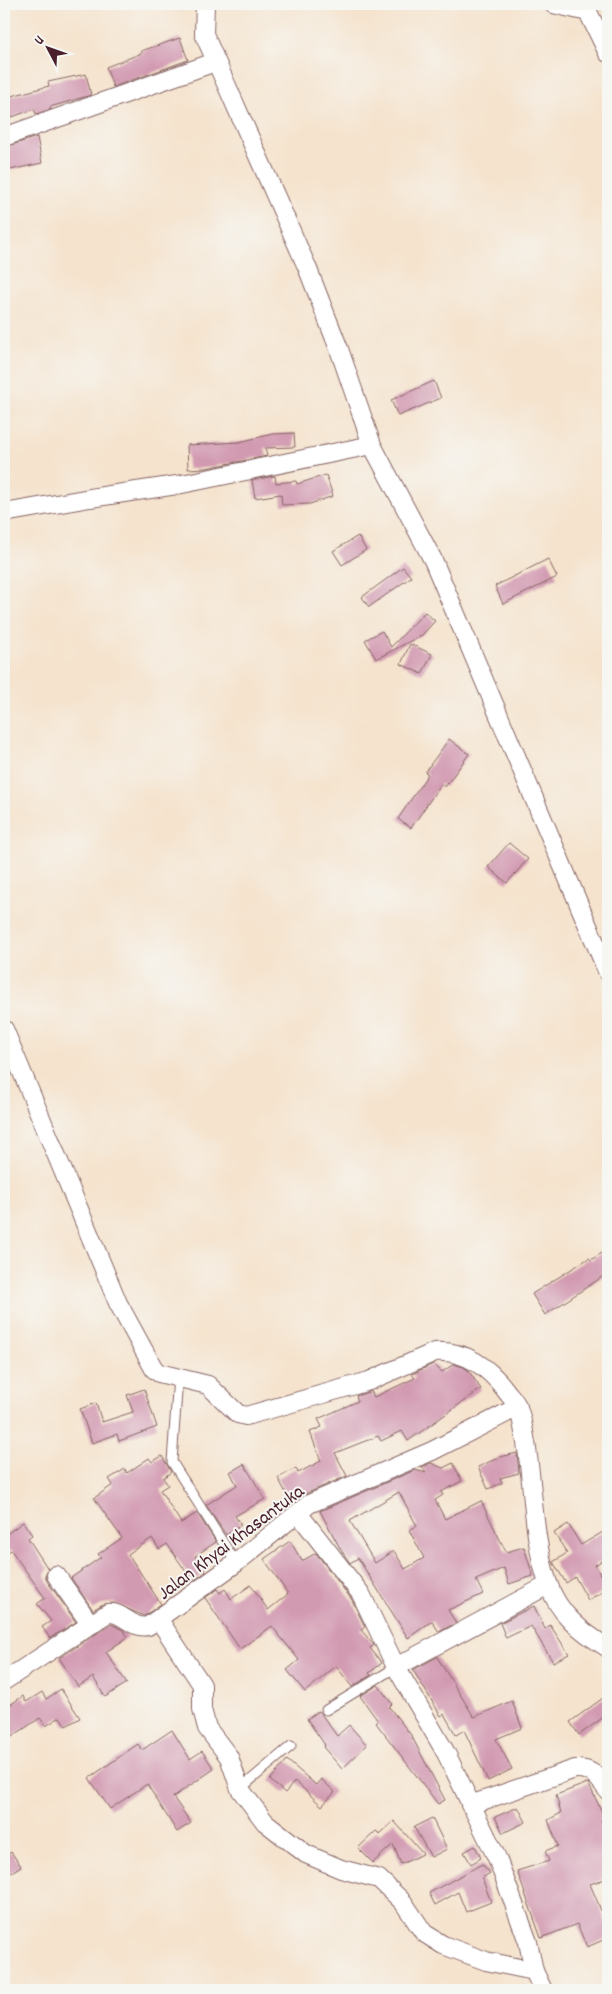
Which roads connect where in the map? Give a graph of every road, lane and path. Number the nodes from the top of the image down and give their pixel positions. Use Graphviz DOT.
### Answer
graph roads {
  1 [pos="205,4"];
  2 [pos="553,4"];
  3 [pos="589,8"];
  4 [pos="608,53"];
  5 [pos="215,62"];
  6 [pos="4,137"];
  7 [pos="372,445"];
  8 [pos="4,513"];
  9 [pos="608,973"];
  10 [pos="4,1028"];
  11 [pos="178,1377"];
  12 [pos="518,1407"];
  13 [pos="298,1513"];
  14 [pos="236,1563"];
  15 [pos="56,1575"];
  16 [pos="548,1585"];
  17 [pos="159,1620"];
  18 [pos="91,1625"];
  19 [pos="608,1648"];
  20 [pos="396,1667"];
  21 [pos="4,1680"];
  22 [pos="326,1710"];
  23 [pos="291,1746"];
  24 [pos="240,1789"];
  25 [pos="608,1791"];
  26 [pos="470,1805"];
  27 [pos="534,1971"];
  28 [pos="543,1990"];
  1 -- 5 [label="street"];
  2 -- 3 [label="street"];
  3 -- 4 [label="street"];
  5 -- 6 [label="street"];
  5 -- 7 [label="street"];
  7 -- 8 [label="street"];
  7 -- 9 [label="street"];
  10 -- 11 [label="street"];
  11 -- 12 [label="street"];
  11 -- 14 [label="lane"];
  12 -- 13 [label="street, Jalan Khyai Khasantuka"];
  12 -- 16 [label="street"];
  13 -- 14 [label="street, Jalan Khyai Khasantuka"];
  13 -- 20 [label="street"];
  14 -- 17 [label="street, Jalan Khyai Khasantuka"];
  15 -- 18 [label="street"];
  16 -- 19 [label="street"];
  16 -- 20 [label="street"];
  17 -- 18 [label="street, Jalan Khyai Khasantuka"];
  17 -- 24 [label="street"];
  18 -- 21 [label="street, Jalan Khyai Khasantuka"];
  20 -- 22 [label="lane"];
  20 -- 26 [label="street"];
  23 -- 24 [label="lane"];
  24 -- 27 [label="street"];
  25 -- 26 [label="street"];
  26 -- 27 [label="street"];
  27 -- 28 [label="street"];
}
